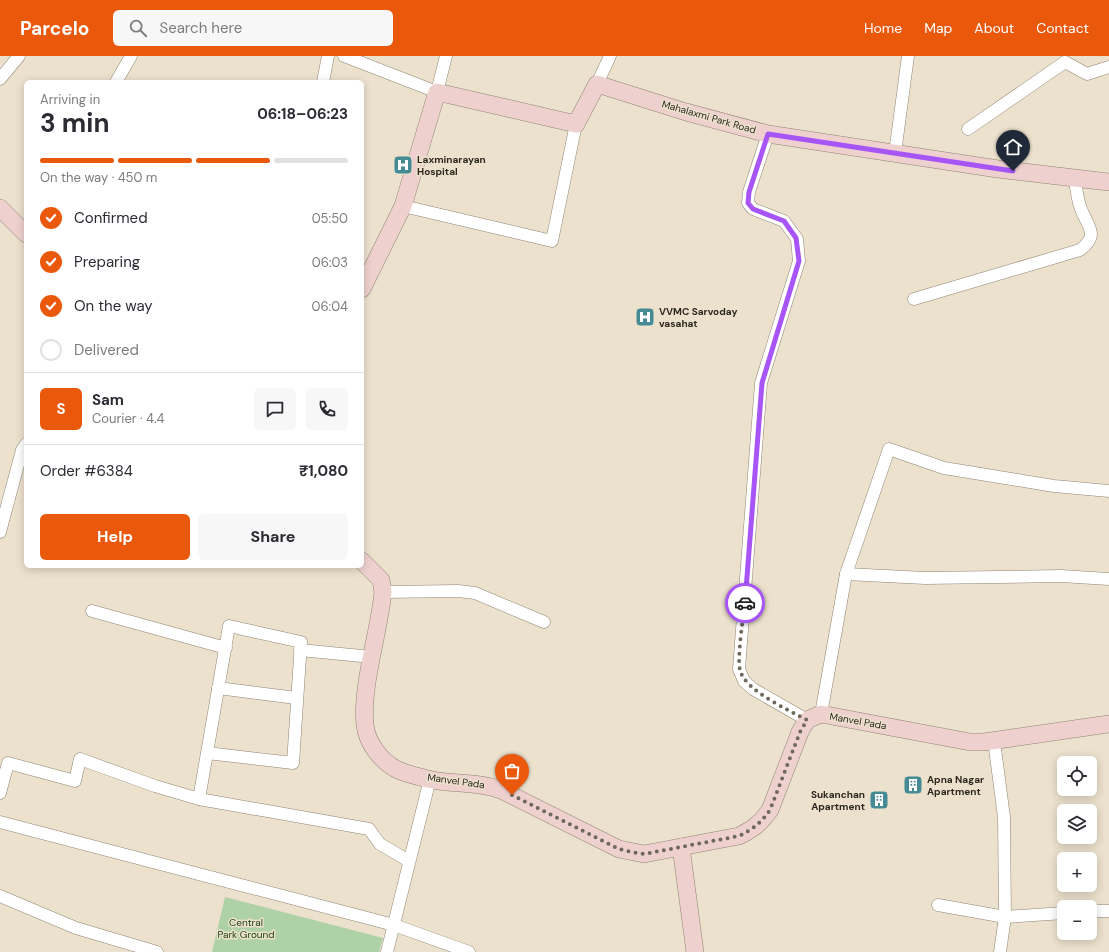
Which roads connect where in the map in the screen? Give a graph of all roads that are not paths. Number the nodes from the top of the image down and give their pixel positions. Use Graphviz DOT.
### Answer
graph roads {
  1 [pos="19,56"];
  2 [pos="131,56"];
  3 [pos="328,56"];
  4 [pos="344,56"];
  5 [pos="446,56"];
  6 [pos="610,56"];
  7 [pos="908,56"];
  8 [pos="1109,67"];
  9 [pos="0,79"];
  10 [pos="117,80"];
  11 [pos="323,80"];
  12 [pos="597,84"];
  13 [pos="437,92"];
  14 [pos="576,124"];
  15 [pos="968,129"];
  16 [pos="768,134"];
  17 [pos="895,153"];
  18 [pos="1075,178"];
  19 [pos="1109,182"];
  20 [pos="403,206"];
  21 [pos="0,208"];
  22 [pos="24,226"];
  23 [pos="364,286"];
  24 [pos="914,299"];
  25 [pos="24,447"];
  26 [pos="1109,491"];
  27 [pos="1,526"];
  28 [pos="364,563"];
  29 [pos="846,574"];
  30 [pos="1109,579"];
  31 [pos="383,592"];
  32 [pos="92,611"];
  33 [pos="544,622"];
  34 [pos="226,648"];
  35 [pos="300,650"];
  36 [pos="372,657"];
  37 [pos="218,688"];
  38 [pos="296,698"];
  39 [pos="814,717"];
  40 [pos="1109,724"];
  41 [pos="994,741"];
  42 [pos="207,753"];
  43 [pos="430,779"];
  44 [pos="0,794"];
  45 [pos="199,798"];
  46 [pos="0,822"];
  47 [pos="681,847"];
  48 [pos="409,861"];
  49 [pos="0,896"];
  50 [pos="938,905"];
  51 [pos="1109,910"];
  52 [pos="1097,911"];
  53 [pos="1057,914"];
  54 [pos="1004,917"];
  55 [pos="394,925"];
  56 [pos="157,952"];
  57 [pos="387,952"];
  58 [pos="469,952"];
  59 [pos="695,952"];
  60 [pos="1000,952"];
  1 -- 9 [label="street"];
  2 -- 10 [label="street"];
  3 -- 11 [label="street"];
  4 -- 13 [label="street"];
  5 -- 13 [label="street"];
  6 -- 12 [label="street"];
  7 -- 17 [label="street"];
  8 -- 15 [label="street"];
  12 -- 14 [label="main road"];
  12 -- 16 [label="main road, Mahalaxmi Park Road"];
  13 -- 14 [label="main road"];
  13 -- 20 [label="main road"];
  14 -- 20 [label="street"];
  16 -- 17 [label="main road, Mahalaxmi Park Road"];
  16 -- 39 [label="street"];
  17 -- 18 [label="main road, Mahalaxmi Park Road"];
  18 -- 19 [label="main road, Mahalaxmi Park Road"];
  18 -- 24 [label="street"];
  20 -- 23 [label="main road"];
  21 -- 22 [label="main road"];
  25 -- 27 [label="street"];
  26 -- 29 [label="street"];
  28 -- 31 [label="main road"];
  29 -- 30 [label="street"];
  29 -- 39 [label="street"];
  31 -- 33 [label="street"];
  31 -- 36 [label="main road, Manvel Pada"];
  32 -- 34 [label="street"];
  34 -- 35 [label="street"];
  34 -- 37 [label="street"];
  35 -- 36 [label="street"];
  35 -- 38 [label="street"];
  36 -- 43 [label="main road, Manvel Pada"];
  37 -- 38 [label="street"];
  37 -- 42 [label="street"];
  38 -- 42 [label="street"];
  39 -- 41 [label="main road, Manvel Pada"];
  39 -- 47 [label="main road, Manvel Pada"];
  40 -- 41 [label="main road, Manvel Pada"];
  41 -- 54 [label="street"];
  42 -- 45 [label="street"];
  43 -- 47 [label="main road, Manvel Pada"];
  43 -- 48 [label="street"];
  44 -- 45 [label="street"];
  45 -- 48 [label="street"];
  46 -- 55 [label="street"];
  47 -- 59 [label="main road"];
  48 -- 55 [label="street"];
  49 -- 56 [label="street"];
  50 -- 54 [label="street"];
  51 -- 52 [label="street"];
  53 -- 54 [label="street"];
  54 -- 60 [label="street"];
  55 -- 57 [label="street"];
  55 -- 58 [label="street"];
}
